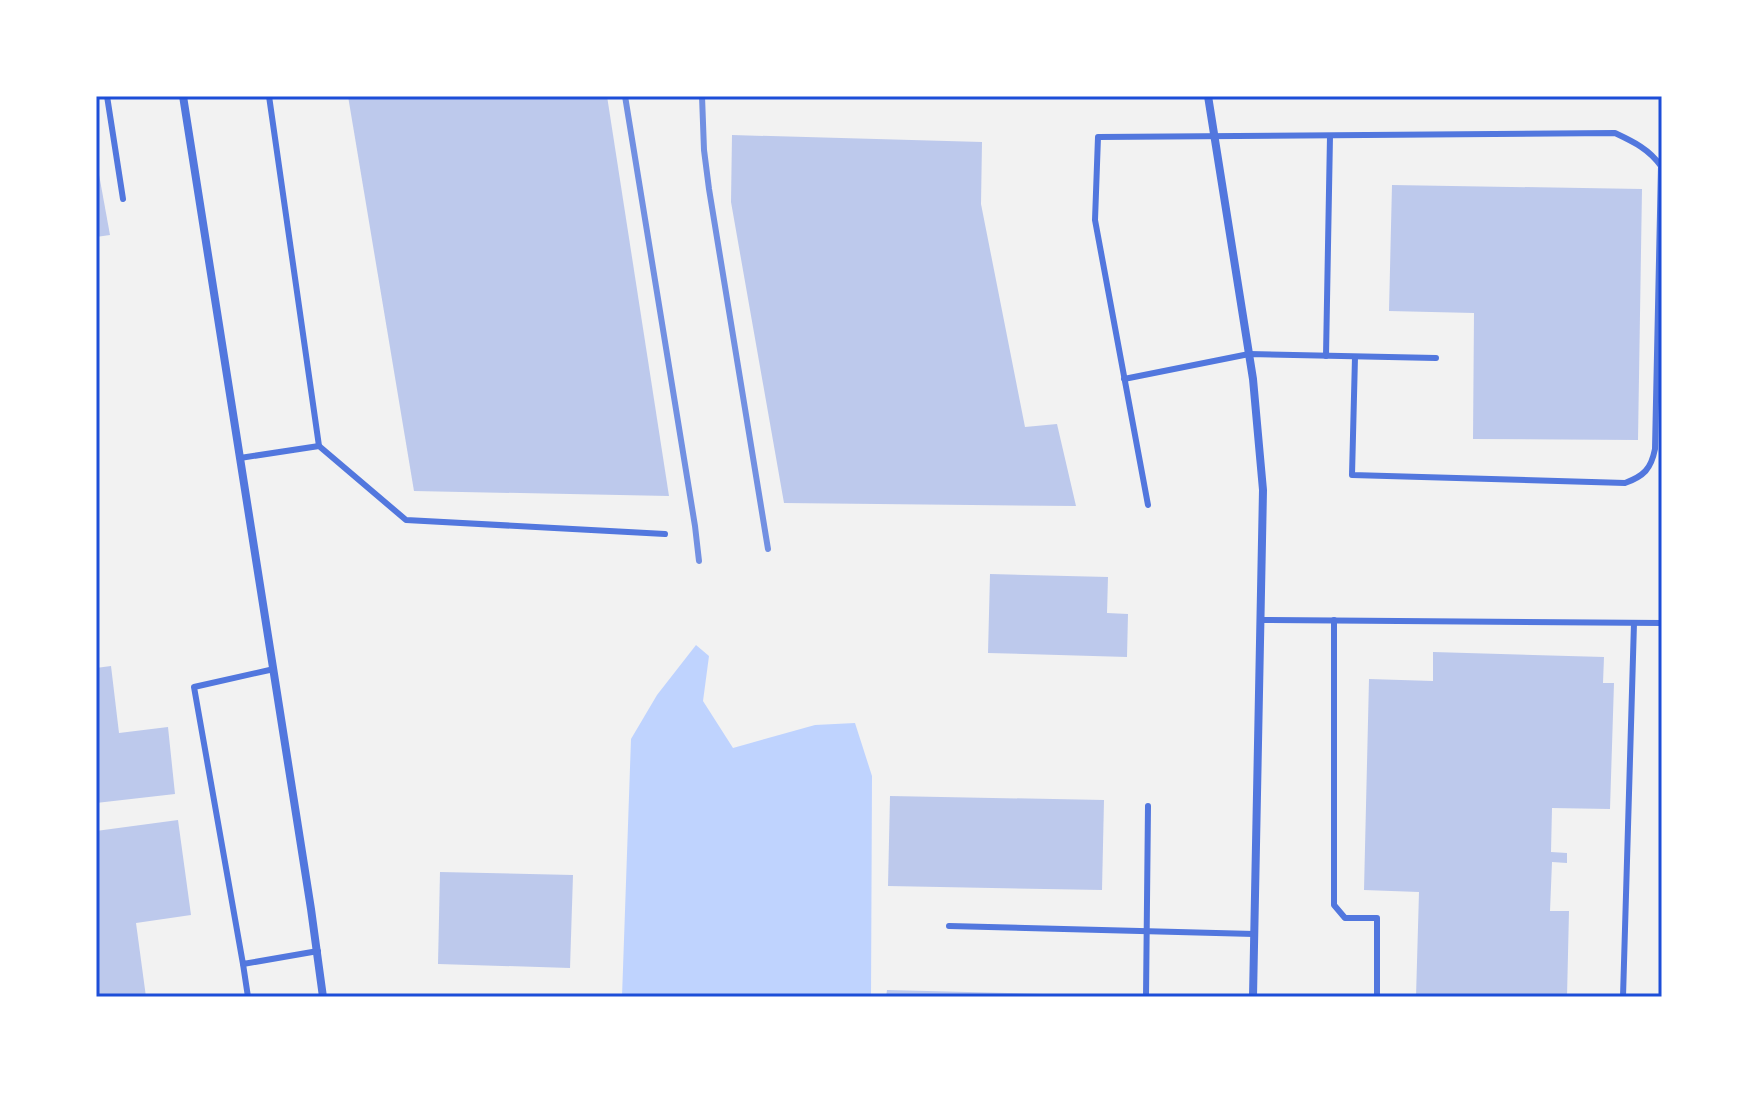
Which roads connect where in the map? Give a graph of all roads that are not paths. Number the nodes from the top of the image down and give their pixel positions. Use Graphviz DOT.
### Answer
graph roads {
  1 [pos="107,96"];
  2 [pos="183,96"];
  3 [pos="269,96"];
  4 [pos="1208,96"];
  5 [pos="1330,136"];
  6 [pos="1215,137"];
  7 [pos="123,199"];
  8 [pos="1249,354"];
  9 [pos="1326,356"];
  10 [pos="1355,357"];
  11 [pos="1436,358"];
  12 [pos="1124,379"];
  13 [pos="319,446"];
  14 [pos="240,458"];
  15 [pos="1148,505"];
  16 [pos="665,534"];
  17 [pos="1260,620"];
  18 [pos="1334,620"];
  19 [pos="1634,623"];
  20 [pos="1662,623"];
  21 [pos="274,669"];
  22 [pos="1148,806"];
  23 [pos="949,926"];
  24 [pos="1147,931"];
  25 [pos="1254,934"];
  26 [pos="318,951"];
  27 [pos="243,964"];
  28 [pos="248,997"];
  29 [pos="323,997"];
  30 [pos="1146,997"];
  31 [pos="1253,997"];
  32 [pos="1377,997"];
  33 [pos="1623,997"];
  1 -- 7 [label="lane"];
  2 -- 14 [label="street"];
  3 -- 13 [label="lane"];
  4 -- 6 [label="street"];
  5 -- 6 [label="lane"];
  5 -- 9 [label="lane"];
  5 -- 10 [label="lane"];
  6 -- 8 [label="street"];
  6 -- 12 [label="lane"];
  8 -- 9 [label="lane"];
  8 -- 12 [label="lane"];
  8 -- 17 [label="street"];
  9 -- 10 [label="lane"];
  10 -- 11 [label="lane"];
  12 -- 15 [label="lane"];
  13 -- 14 [label="lane"];
  13 -- 16 [label="lane"];
  14 -- 21 [label="street"];
  17 -- 18 [label="lane"];
  17 -- 25 [label="street"];
  18 -- 19 [label="lane"];
  18 -- 32 [label="lane"];
  19 -- 20 [label="lane"];
  19 -- 33 [label="lane"];
  21 -- 26 [label="street"];
  21 -- 27 [label="lane"];
  22 -- 24 [label="lane"];
  23 -- 24 [label="lane"];
  24 -- 25 [label="lane"];
  24 -- 30 [label="lane"];
  25 -- 31 [label="street"];
  26 -- 27 [label="lane"];
  26 -- 29 [label="street"];
  27 -- 28 [label="lane"];
}
